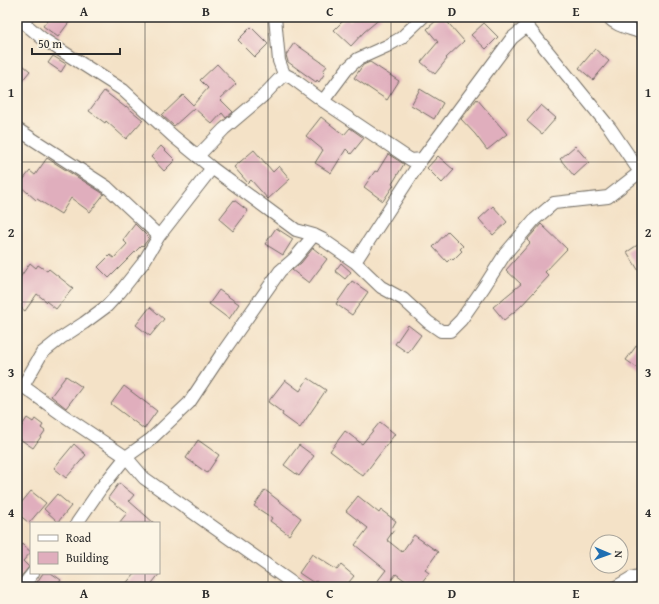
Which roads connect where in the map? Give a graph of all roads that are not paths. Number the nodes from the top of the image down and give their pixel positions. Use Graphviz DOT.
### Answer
graph roads {
  1 [pos="17,17"];
  2 [pos="275,17"];
  3 [pos="423,17"];
  4 [pos="608,17"];
  5 [pos="527,20"];
  6 [pos="642,33"];
  7 [pos="284,74"];
  8 [pos="323,101"];
  9 [pos="17,129"];
  10 [pos="198,156"];
  11 [pos="422,159"];
  12 [pos="212,168"];
  13 [pos="641,173"];
  14 [pos="314,235"];
  15 [pos="159,236"];
  16 [pos="355,262"];
  17 [pos="20,384"];
  18 [pos="126,457"];
  19 [pos="78,522"];
  20 [pos="32,574"];
  21 [pos="642,575"];
  22 [pos="22,587"];
  23 [pos="298,587"];
  24 [pos="616,587"];
  1 -- 10 [label="street"];
  2 -- 7 [label="street"];
  3 -- 8 [label="street"];
  4 -- 6 [label="street"];
  5 -- 11 [label="street"];
  5 -- 13 [label="street"];
  7 -- 8 [label="street"];
  7 -- 10 [label="street"];
  8 -- 11 [label="street"];
  9 -- 15 [label="street"];
  10 -- 12 [label="street"];
  11 -- 16 [label="street"];
  12 -- 14 [label="street"];
  12 -- 15 [label="street"];
  13 -- 16 [label="street"];
  14 -- 16 [label="street"];
  14 -- 18 [label="street"];
  15 -- 17 [label="street"];
  17 -- 18 [label="street"];
  18 -- 19 [label="street"];
  18 -- 23 [label="street"];
  20 -- 22 [label="street"];
  21 -- 24 [label="street"];
}
